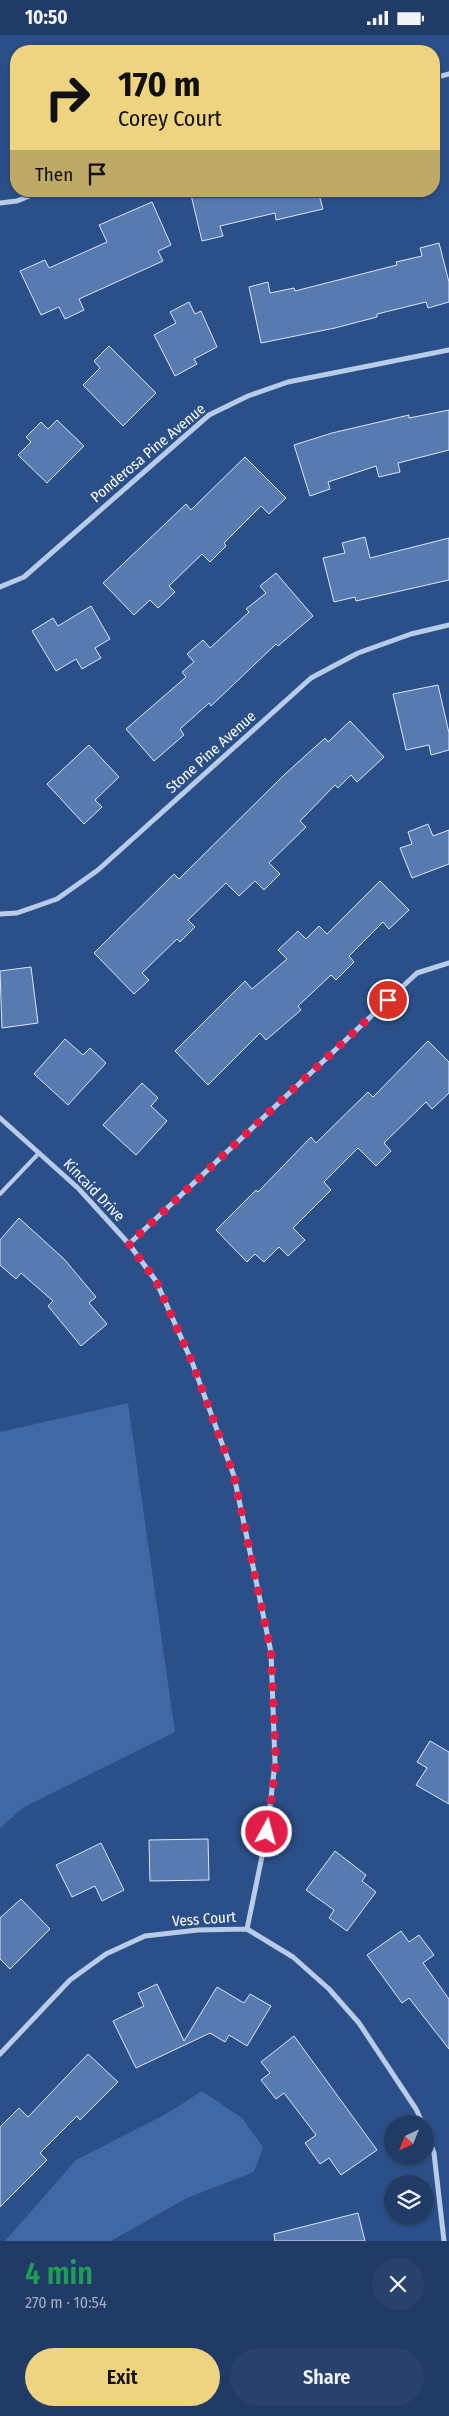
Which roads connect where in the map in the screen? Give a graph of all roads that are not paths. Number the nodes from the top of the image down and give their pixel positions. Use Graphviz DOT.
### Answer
graph roads {
  1 [pos="27,197"];
  2 [pos="0,203"];
  3 [pos="449,350"];
  4 [pos="0,587"];
  5 [pos="449,625"];
  6 [pos="0,914"];
  7 [pos="449,963"];
  8 [pos="0,1118"];
  9 [pos="39,1153"];
  10 [pos="0,1194"];
  11 [pos="129,1244"];
  12 [pos="248,1929"];
  13 [pos="0,2054"];
  14 [pos="419,2115"];
  15 [pos="434,2153"];
  16 [pos="444,2241"];
  1 -- 2 [label="street"];
  3 -- 4 [label="street, Ponderosa Pine Avenue"];
  5 -- 6 [label="street, Stone Pine Avenue"];
  7 -- 11 [label="street"];
  8 -- 9 [label="street, Kincaid Drive"];
  9 -- 10 [label="lane"];
  9 -- 11 [label="street, Kincaid Drive"];
  11 -- 12 [label="street, Kincaid Drive"];
  12 -- 13 [label="street, Vess Court"];
  12 -- 14 [label="street, Vess Court"];
  15 -- 16 [label="street"];
}
